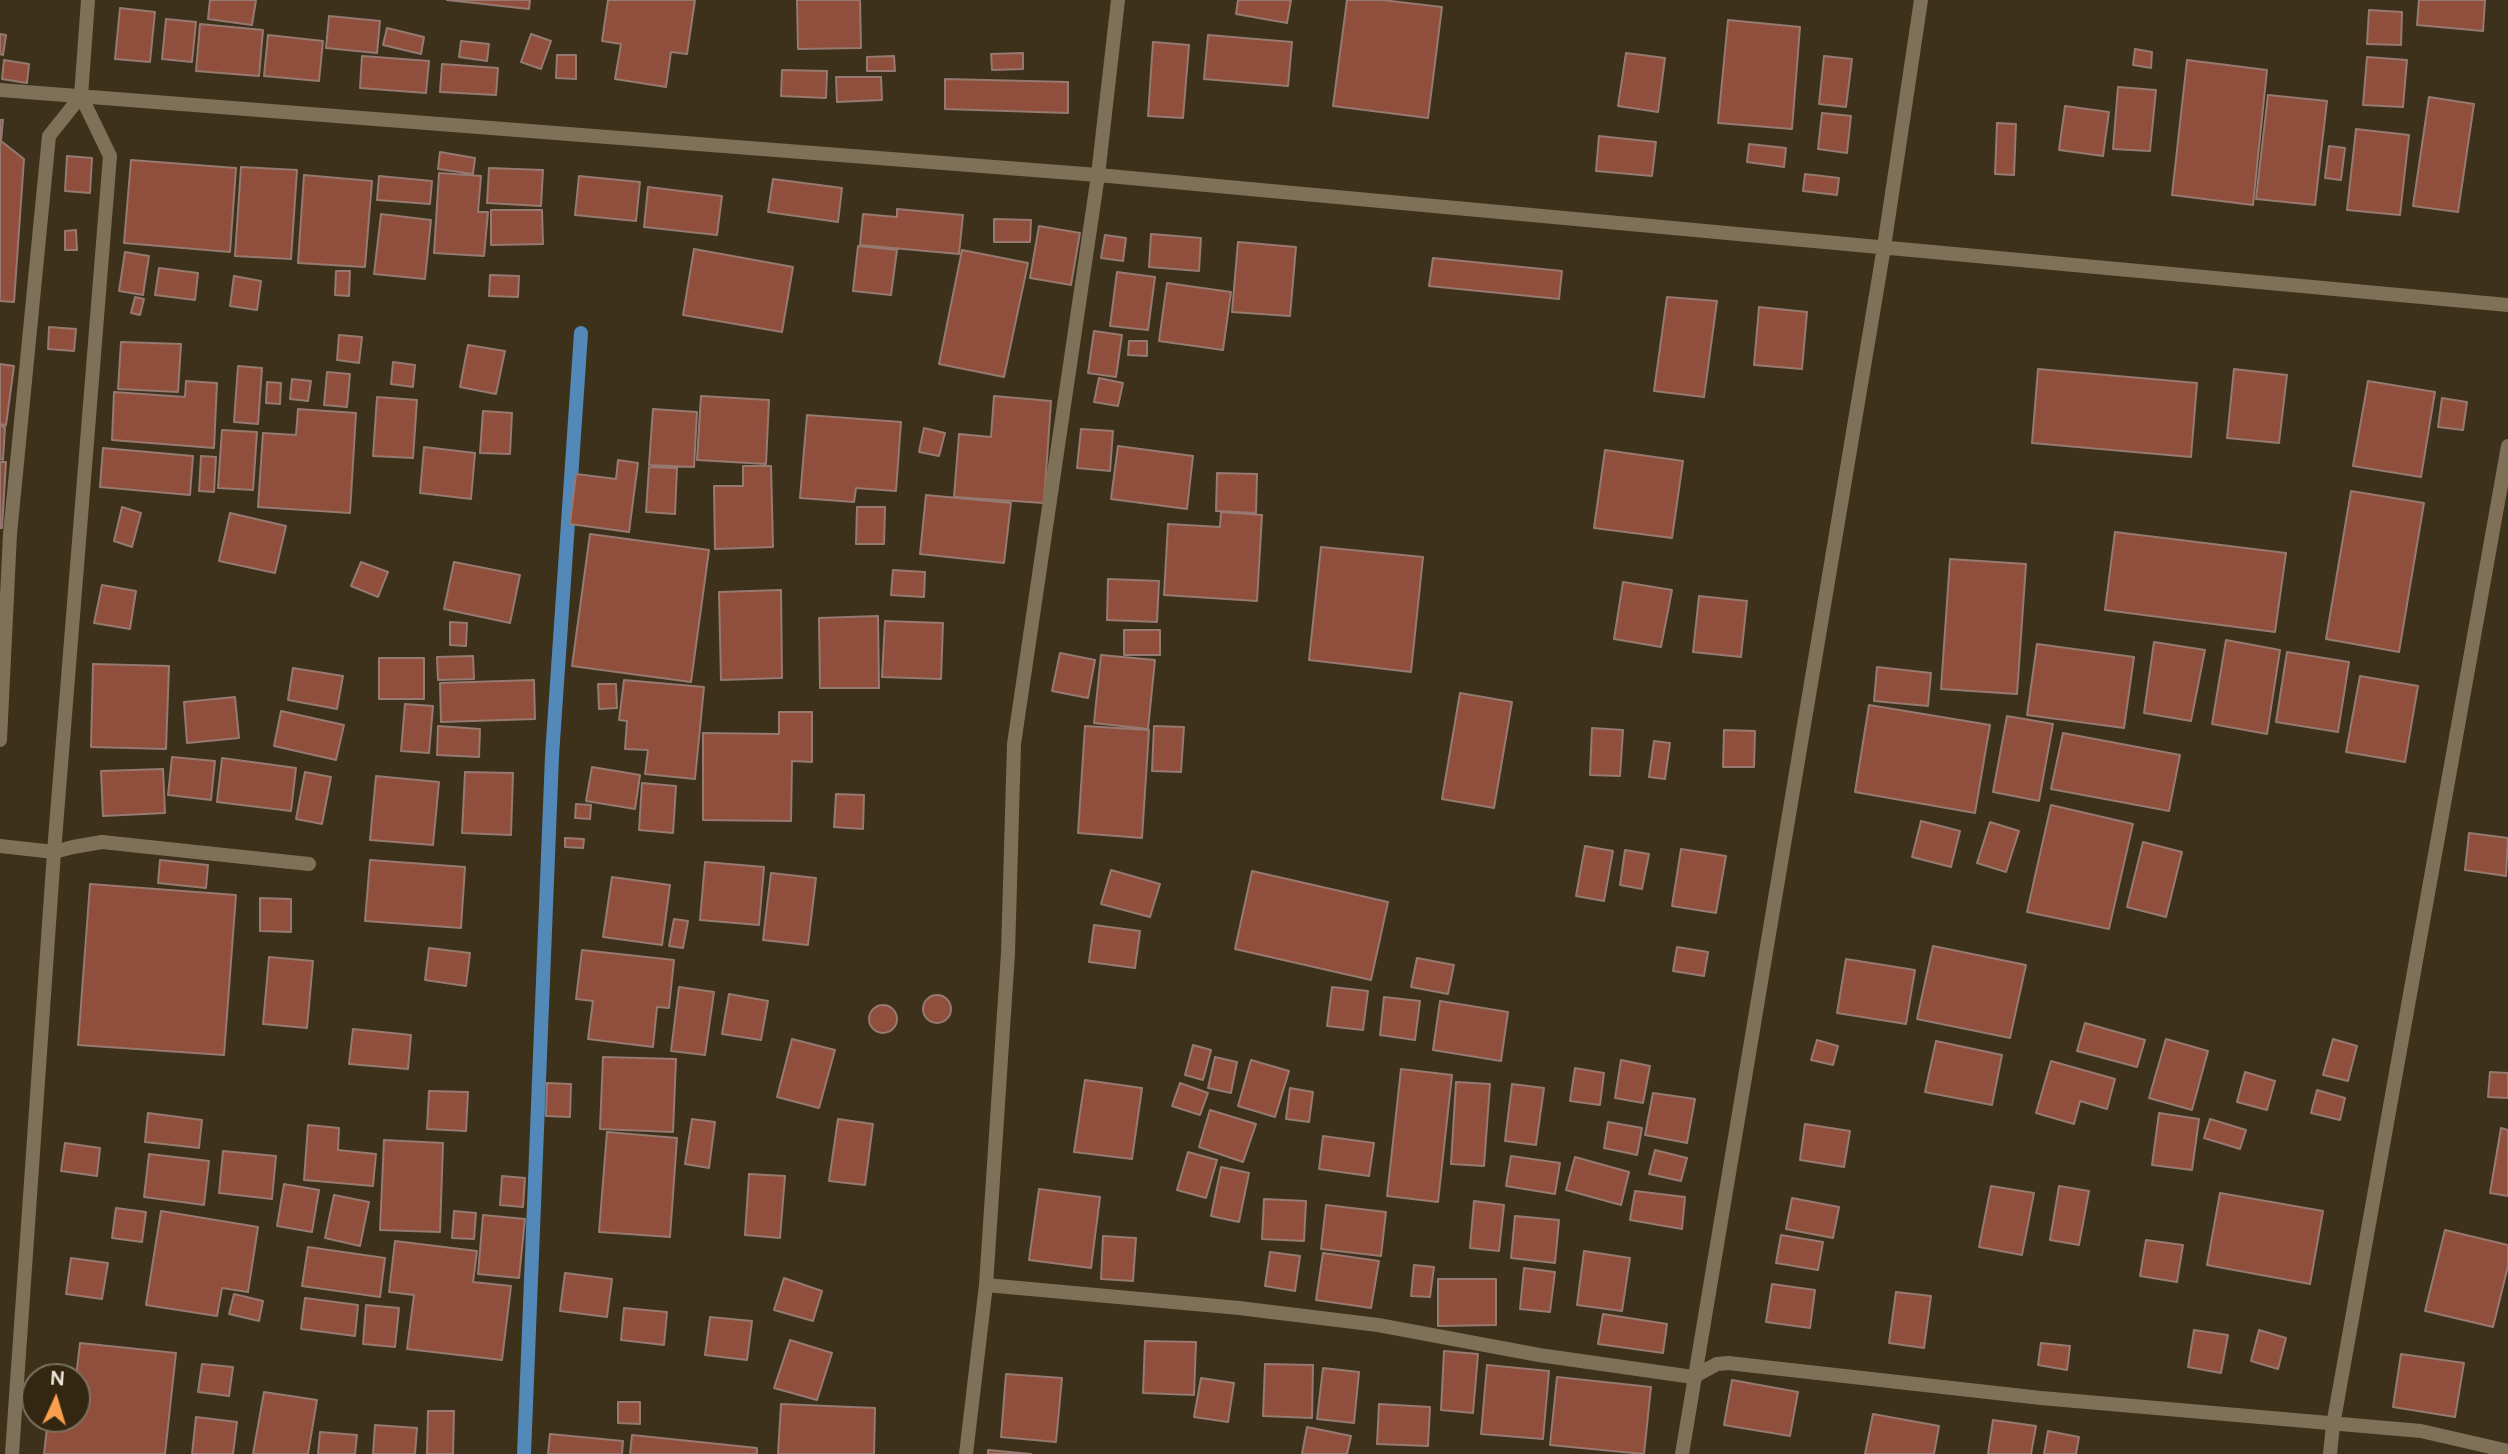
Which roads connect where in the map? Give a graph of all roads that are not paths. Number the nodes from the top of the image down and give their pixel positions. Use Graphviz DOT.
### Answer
graph roads {
  1 [pos="88,0"];
  2 [pos="1118,0"];
  3 [pos="1922,0"];
  4 [pos="0,90"];
  5 [pos="81,96"];
  6 [pos="1098,175"];
  7 [pos="1884,247"];
  8 [pos="2508,305"];
  9 [pos="2508,446"];
  10 [pos="5,534"];
  11 [pos="0,740"];
  12 [pos="0,846"];
  13 [pos="54,852"];
  14 [pos="309,864"];
  15 [pos="986,1286"];
  16 [pos="1693,1377"];
  17 [pos="2333,1424"];
  18 [pos="2508,1451"];
  19 [pos="12,1454"];
  20 [pos="966,1454"];
  21 [pos="1682,1454"];
  22 [pos="2330,1454"];
  1 -- 5 [label="street"];
  2 -- 6 [label="street"];
  3 -- 7 [label="street"];
  4 -- 5 [label="street"];
  5 -- 6 [label="street"];
  5 -- 10 [label="street"];
  5 -- 13 [label="street"];
  6 -- 7 [label="street"];
  6 -- 15 [label="street"];
  7 -- 8 [label="street"];
  7 -- 16 [label="street"];
  9 -- 17 [label="street"];
  10 -- 11 [label="street"];
  12 -- 13 [label="street"];
  13 -- 14 [label="street"];
  13 -- 19 [label="street"];
  15 -- 16 [label="street"];
  15 -- 20 [label="street"];
  16 -- 17 [label="street"];
  16 -- 21 [label="street"];
  17 -- 18 [label="street"];
  17 -- 22 [label="street"];
}
